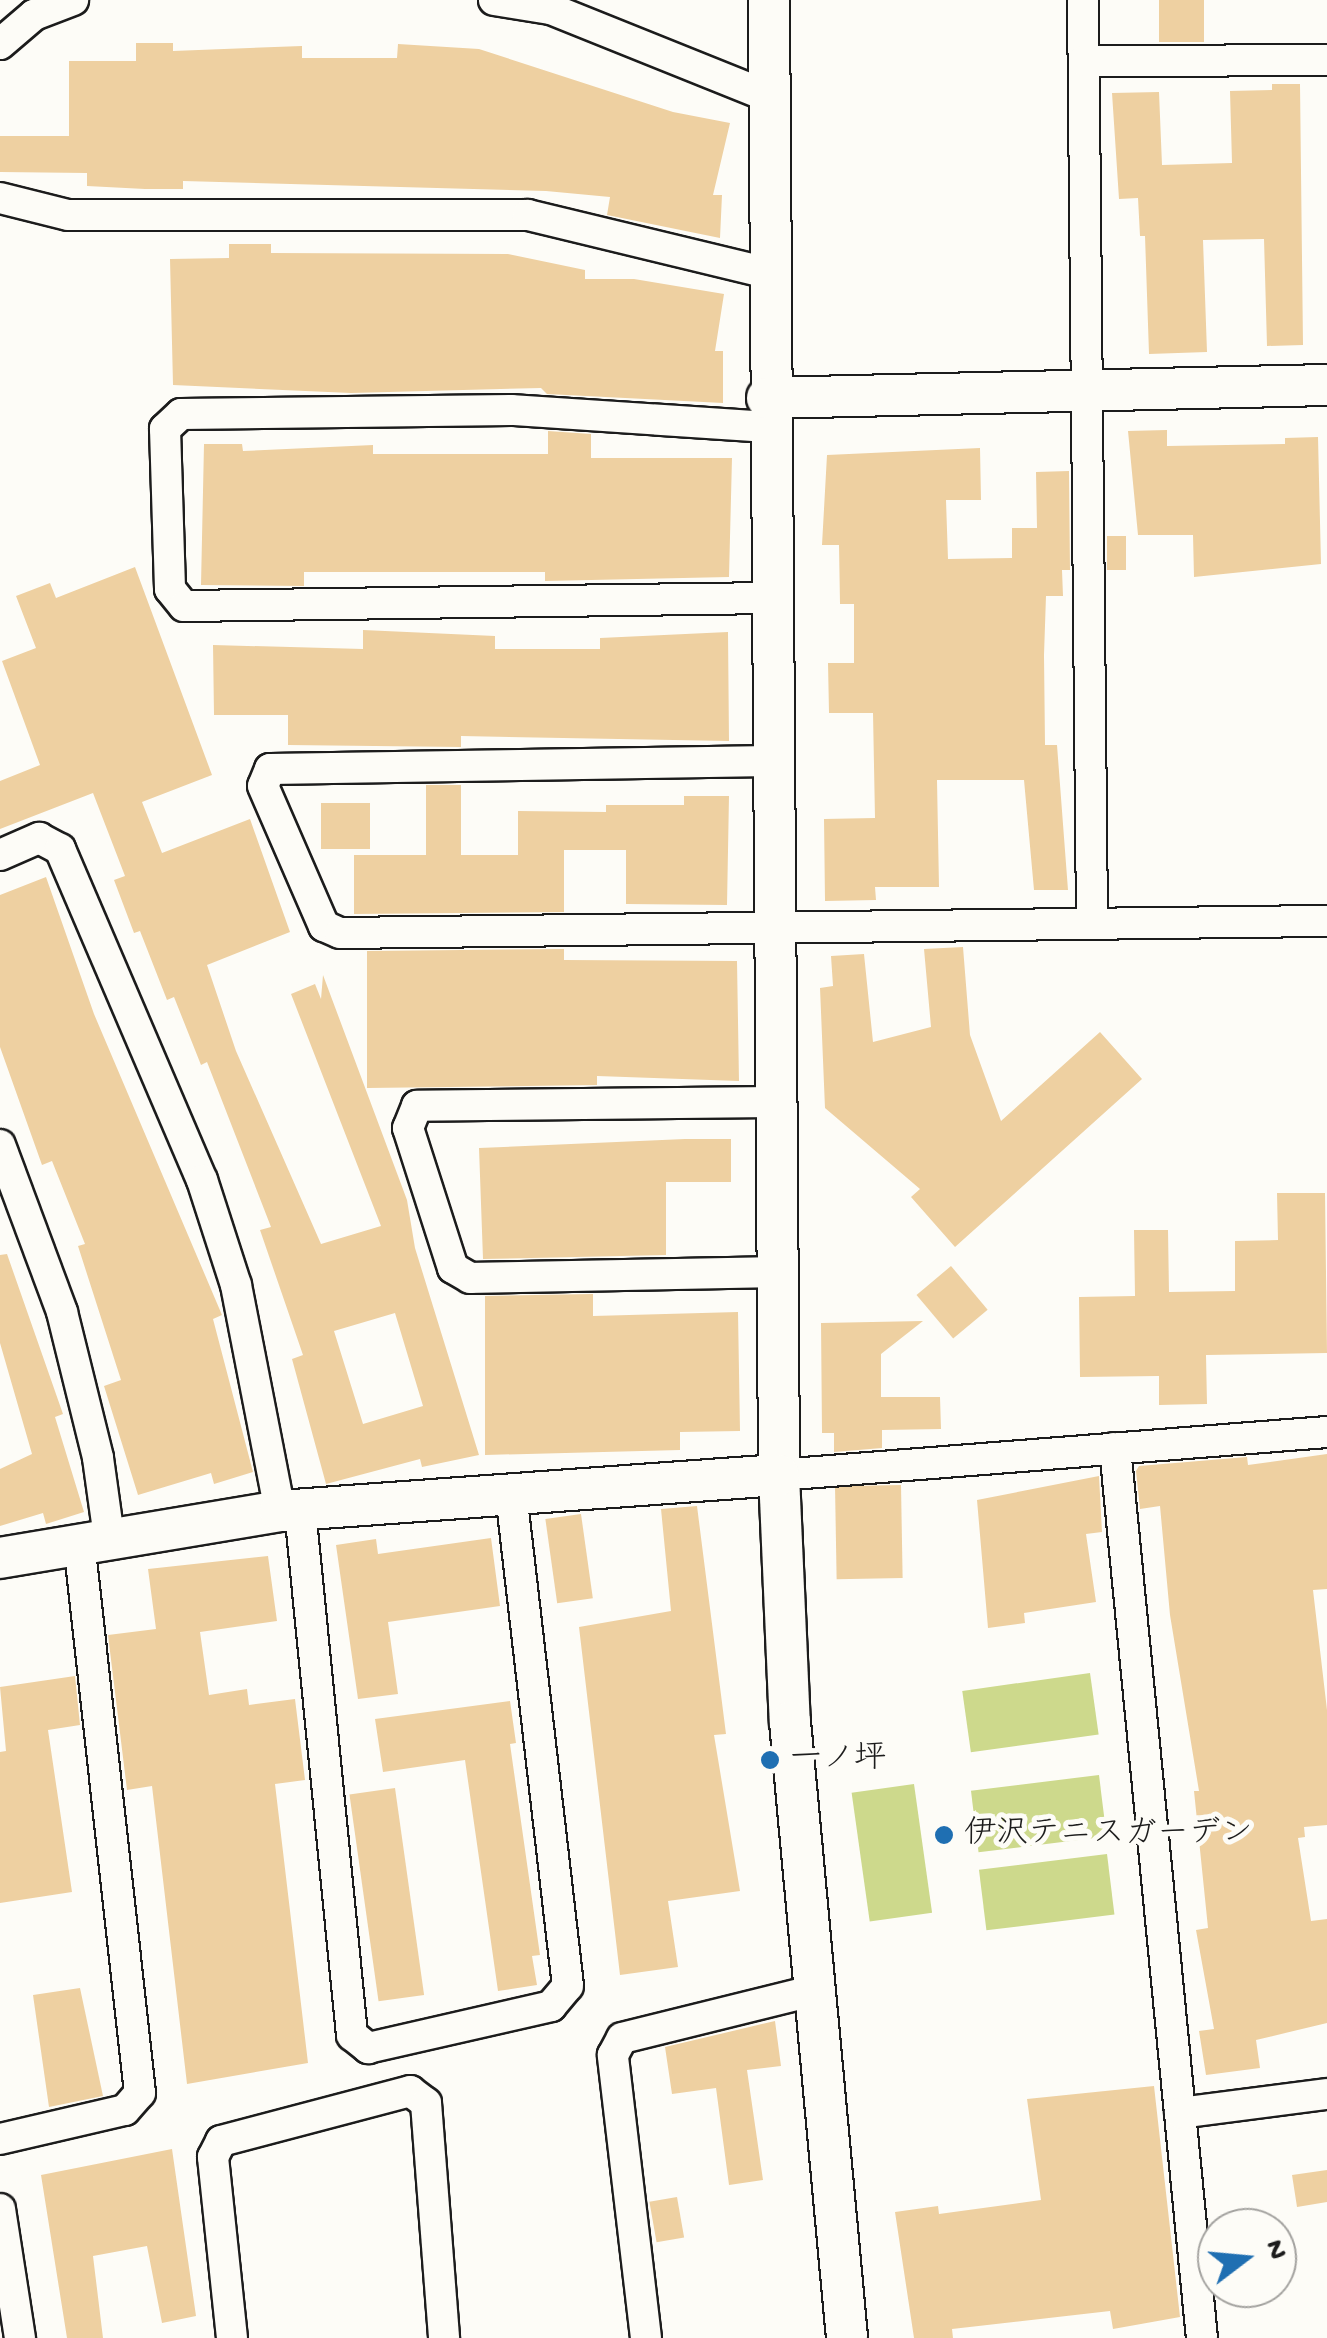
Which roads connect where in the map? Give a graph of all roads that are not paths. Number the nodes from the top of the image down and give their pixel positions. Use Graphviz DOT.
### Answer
graph roads {
  1 [pos="73,0"];
  2 [pos="494,0"];
  3 [pos="769,0"];
  4 [pos="1083,0"];
  5 [pos="0,44"];
  6 [pos="1327,60"];
  7 [pos="1084,61"];
  8 [pos="770,97"];
  9 [pos="0,198"];
  10 [pos="767,272"];
  11 [pos="1327,384"];
  12 [pos="1088,391"];
  13 [pos="768,413"];
  14 [pos="768,598"];
  15 [pos="770,761"];
  16 [pos="0,855"];
  17 [pos="1327,920"];
  18 [pos="1092,923"];
  19 [pos="772,928"];
  20 [pos="773,1102"];
  21 [pos="0,1145"];
  22 [pos="778,1272"];
  23 [pos="1327,1432"];
  24 [pos="1115,1448"];
  25 [pos="778,1476"];
  26 [pos="510,1494"];
  27 [pos="290,1511"];
  28 [pos="94,1539"];
  29 [pos="0,1558"];
  30 [pos="816,1990"];
  31 [pos="1327,2094"];
  32 [pos="1180,2113"];
  33 [pos="0,2139"];
  34 [pos="0,2209"];
  35 [pos="20,2338"];
  36 [pos="232,2338"];
  37 [pos="444,2338"];
  38 [pos="646,2338"];
  39 [pos="847,2338"];
  40 [pos="1202,2338"];
  1 -- 5 [label="street"];
  2 -- 8 [label="street"];
  3 -- 8 [label="street"];
  4 -- 7 [label="street"];
  6 -- 7 [label="street"];
  7 -- 12 [label="street"];
  8 -- 10 [label="street"];
  9 -- 10 [label="street"];
  10 -- 13 [label="street"];
  11 -- 12 [label="street"];
  12 -- 13 [label="street"];
  12 -- 18 [label="street"];
  13 -- 14 [label="street"];
  13 -- 14 [label="street"];
  14 -- 15 [label="street"];
  15 -- 19 [label="street"];
  15 -- 19 [label="street"];
  16 -- 27 [label="street"];
  17 -- 18 [label="street"];
  18 -- 19 [label="street"];
  19 -- 20 [label="street"];
  20 -- 22 [label="street"];
  20 -- 22 [label="street"];
  21 -- 28 [label="street"];
  22 -- 25 [label="street"];
  23 -- 24 [label="street"];
  24 -- 25 [label="street"];
  24 -- 32 [label="street"];
  25 -- 26 [label="street"];
  25 -- 30 [label="street"];
  26 -- 27 [label="street"];
  26 -- 27 [label="street"];
  27 -- 28 [label="street"];
  28 -- 29 [label="street"];
  28 -- 33 [label="street"];
  30 -- 38 [label="street"];
  30 -- 39 [label="street"];
  31 -- 32 [label="street"];
  32 -- 40 [label="street"];
  34 -- 35 [label="street"];
  36 -- 37 [label="street"];
}
